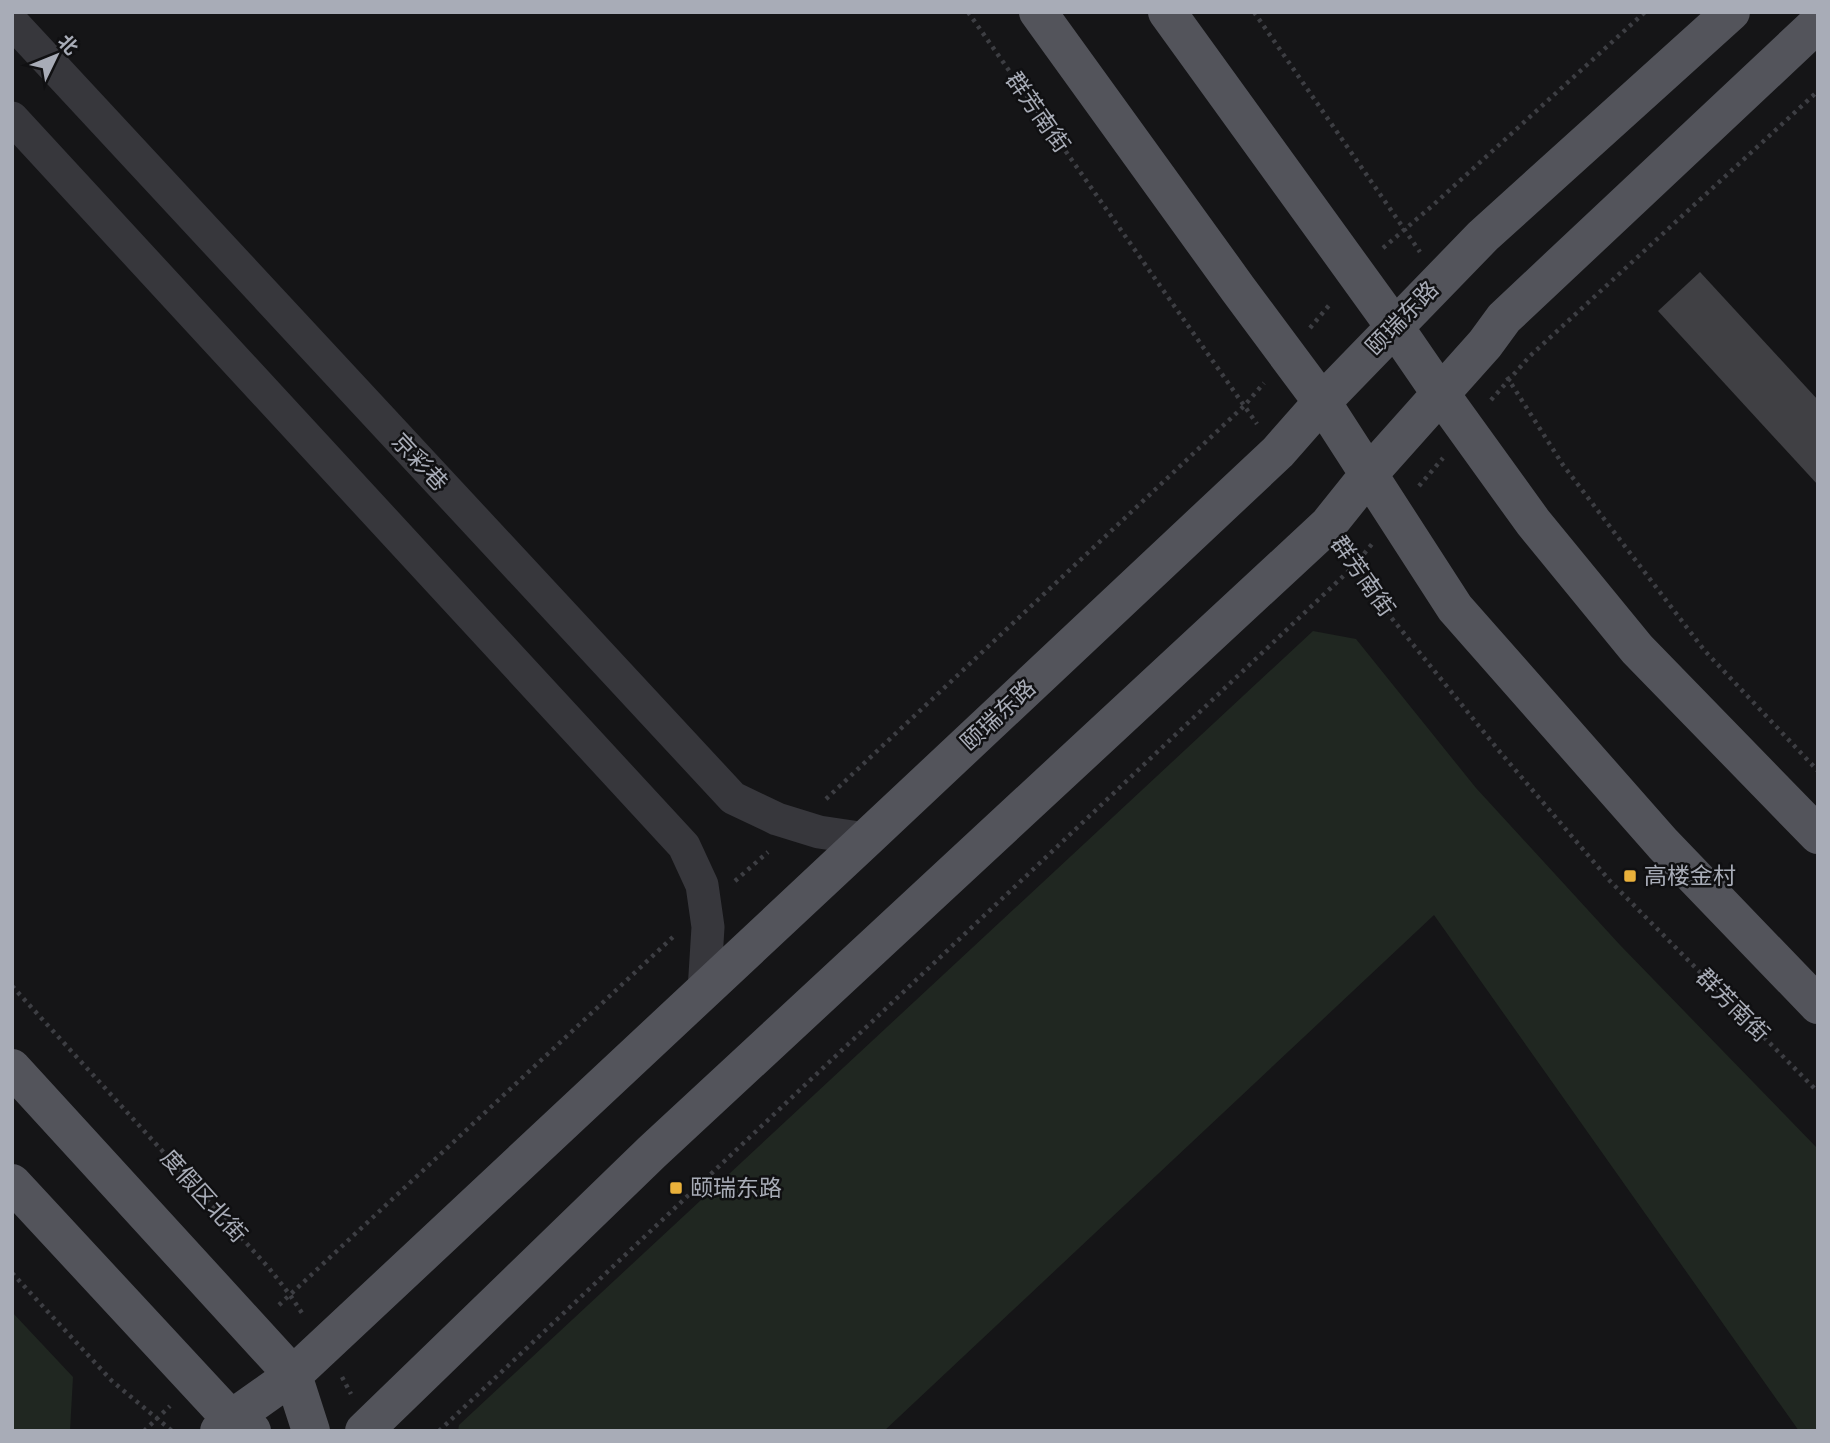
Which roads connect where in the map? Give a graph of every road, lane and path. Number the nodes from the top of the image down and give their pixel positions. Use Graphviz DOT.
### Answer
graph roads {
  1 [pos="968,12"];
  2 [pos="1038,12"];
  3 [pos="1167,12"];
  4 [pos="1255,12"];
  5 [pos="1645,12"];
  6 [pos="1731,12"];
  7 [pos="12,22"];
  8 [pos="1818,23"];
  9 [pos="1818,91"];
  10 [pos="12,118"];
  11 [pos="1404,229"];
  12 [pos="1356,273"];
  13 [pos="1440,279"];
  14 [pos="1395,326"];
  15 [pos="1485,344"];
  16 [pos="1287,355"];
  17 [pos="1508,380"];
  18 [pos="1440,393"];
  19 [pos="1322,402"];
  20 [pos="1244,405"];
  21 [pos="1466,429"];
  22 [pos="1278,452"];
  23 [pos="1368,475"];
  24 [pos="1395,516"];
  25 [pos="1328,525"];
  26 [pos="1354,566"];
  27 [pos="1818,771"];
  28 [pos="798,825"];
  29 [pos="1818,835"];
  30 [pos="866,839"];
  31 [pos="705,907"];
  32 [pos="12,986"];
  33 [pos="704,991"];
  34 [pos="1818,1005"];
  35 [pos="12,1068"];
  36 [pos="1818,1092"];
  37 [pos="12,1183"];
  38 [pos="12,1273"];
  39 [pos="290,1294"];
  40 [pos="252,1330"];
  41 [pos="324,1346"];
  42 [pos="293,1375"];
  43 [pos="197,1382"];
  44 [pos="158,1418"];
  45 [pos="234,1427"];
  46 [pos="367,1428"];
  47 [pos="144,1431"];
  48 [pos="172,1431"];
  49 [pos="311,1431"];
  50 [pos="439,1431"];
  1 -- 20 [label="path, 群芳南街"];
  2 -- 16 [label="main road"];
  3 -- 12 [label="main road"];
  4 -- 11 [label="path"];
  5 -- 11 [label="path"];
  6 -- 13 [label="main road, 颐瑞东路"];
  7 -- 28 [label="street, 京彩巷"];
  8 -- 15 [label="main road"];
  9 -- 17 [label="path"];
  10 -- 31 [label="street"];
  11 -- 12 [label="path"];
  11 -- 13 [label="path"];
  12 -- 14 [label="main road"];
  12 -- 16 [label="path"];
  13 -- 14 [label="main road, 颐瑞东路"];
  14 -- 18 [label="main road"];
  14 -- 19 [label="main road, 颐瑞东路"];
  15 -- 17 [label="path"];
  15 -- 18 [label="main road"];
  16 -- 19 [label="main road"];
  16 -- 20 [label="path"];
  17 -- 21 [label="path"];
  17 -- 27 [label="path"];
  18 -- 21 [label="main road"];
  18 -- 23 [label="main road"];
  19 -- 22 [label="main road, 颐瑞东路"];
  19 -- 23 [label="main road"];
  20 -- 22 [label="path, 群芳南街"];
  20 -- 28 [label="path"];
  21 -- 24 [label="path"];
  21 -- 29 [label="main road"];
  22 -- 30 [label="main road, 颐瑞东路"];
  23 -- 24 [label="main road"];
  23 -- 25 [label="main road"];
  24 -- 26 [label="path"];
  24 -- 34 [label="main road"];
  25 -- 26 [label="path, 群芳南街"];
  25 -- 46 [label="main road"];
  26 -- 36 [label="path, 群芳南街"];
  26 -- 50 [label="path"];
  28 -- 30 [label="street, 京彩巷"];
  28 -- 31 [label="path"];
  30 -- 33 [label="main road, 颐瑞东路"];
  31 -- 33 [label="street"];
  31 -- 39 [label="path"];
  32 -- 39 [label="path, 度假区北街"];
  33 -- 41 [label="main road, 颐瑞东路"];
  35 -- 40 [label="main road"];
  37 -- 43 [label="main road"];
  38 -- 44 [label="path"];
  39 -- 40 [label="path"];
  39 -- 41 [label="path, 度假区北街"];
  40 -- 42 [label="main road"];
  41 -- 42 [label="main road, 颐瑞东路"];
  41 -- 46 [label="path, 度假区北街"];
  42 -- 45 [label="main road, 颐瑞东路"];
  42 -- 49 [label="main road"];
  43 -- 44 [label="path"];
  43 -- 45 [label="main road"];
  44 -- 47 [label="path"];
  44 -- 48 [label="path"];
}
